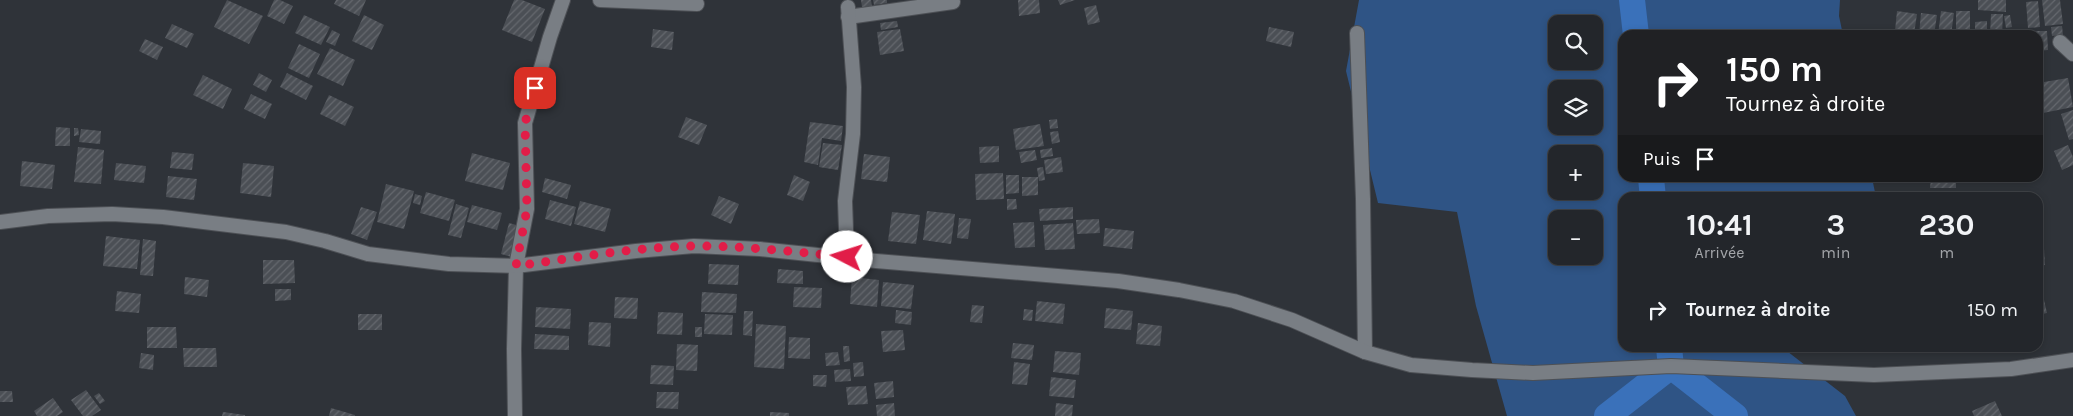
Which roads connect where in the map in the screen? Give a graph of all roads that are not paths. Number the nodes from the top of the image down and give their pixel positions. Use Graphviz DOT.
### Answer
graph roads {
  1 [pos="563,0"];
  2 [pos="600,0"];
  3 [pos="953,2"];
  4 [pos="697,4"];
  5 [pos="1357,34"];
  6 [pos="2060,42"];
  7 [pos="2073,54"];
  8 [pos="0,222"];
  9 [pos="847,257"];
  10 [pos="516,266"];
  11 [pos="1365,352"];
  12 [pos="2073,360"];
  13 [pos="515,416"];
  1 -- 10 [label="street"];
  2 -- 4 [label="street"];
  3 -- 9 [label="street"];
  5 -- 11 [label="street"];
  6 -- 7 [label="street"];
  8 -- 10 [label="street"];
  9 -- 10 [label="street"];
  9 -- 11 [label="street"];
  10 -- 13 [label="street"];
  11 -- 12 [label="street"];
}
